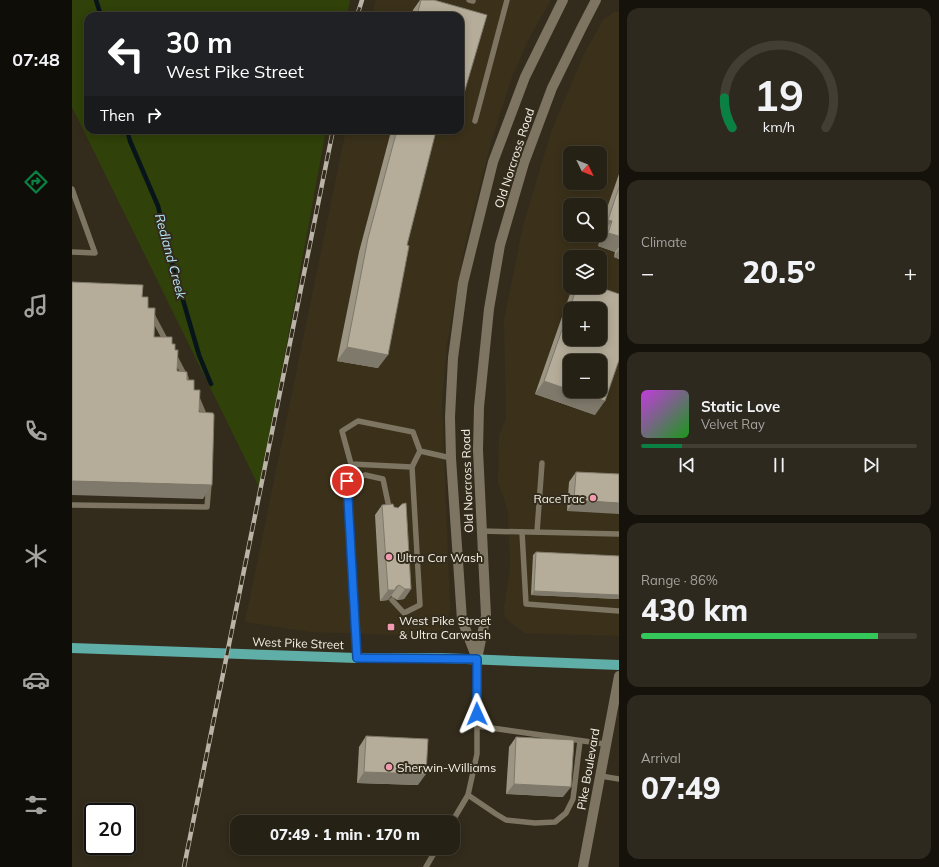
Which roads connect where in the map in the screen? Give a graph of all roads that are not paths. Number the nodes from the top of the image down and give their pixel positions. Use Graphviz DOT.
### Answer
graph roads {
  1 [pos="469,0"];
  2 [pos="473,0"];
  3 [pos="507,0"];
  4 [pos="563,0"];
  5 [pos="596,0"];
  6 [pos="475,121"];
  7 [pos="72,189"];
  8 [pos="72,252"];
  9 [pos="148,308"];
  10 [pos="169,347"];
  11 [pos="173,354"];
  12 [pos="187,380"];
  13 [pos="194,394"];
  14 [pos="208,425"];
  15 [pos="420,451"];
  16 [pos="451,458"];
  17 [pos="542,463"];
  18 [pos="412,467"];
  19 [pos="210,476"];
  20 [pos="72,505"];
  21 [pos="390,514"];
  22 [pos="481,531"];
  23 [pos="522,532"];
  24 [pos="537,532"];
  25 [pos="619,534"];
  26 [pos="392,600"];
  27 [pos="619,611"];
  28 [pos="72,648"];
  29 [pos="357,658"];
  30 [pos="477,659"];
  31 [pos="619,665"];
  32 [pos="619,676"];
  33 [pos="477,726"];
  34 [pos="580,741"];
  35 [pos="606,744"];
  36 [pos="601,776"];
  37 [pos="619,779"];
  38 [pos="468,794"];
  39 [pos="456,815"];
  40 [pos="433,855"];
  41 [pos="426,867"];
  42 [pos="583,867"];
  1 -- 2 [label="lane"];
  3 -- 6 [label="lane"];
  4 -- 16 [label="main road, Old Norcross Road"];
  5 -- 22 [label="main road, Old Norcross Road"];
  7 -- 8 [label="lane"];
  9 -- 10 [label="lane"];
  11 -- 12 [label="lane"];
  13 -- 14 [label="lane"];
  15 -- 16 [label="lane"];
  15 -- 18 [label="lane"];
  15 -- 18 [label="lane"];
  16 -- 30 [label="main road, Old Norcross Road"];
  17 -- 24 [label="lane"];
  18 -- 26 [label="lane"];
  19 -- 20 [label="lane"];
  21 -- 29 [label="lane"];
  22 -- 23 [label="lane"];
  22 -- 30 [label="main road, Old Norcross Road"];
  23 -- 24 [label="lane"];
  23 -- 27 [label="lane"];
  24 -- 25 [label="lane"];
  28 -- 29 [label="main road, West Pike Street"];
  29 -- 30 [label="main road, West Pike Street"];
  30 -- 31 [label="main road, West Pike Street"];
  30 -- 33 [label="lane"];
  32 -- 35 [label="main road, Pike Boulevard"];
  33 -- 34 [label="lane"];
  33 -- 38 [label="lane"];
  34 -- 35 [label="lane"];
  34 -- 38 [label="lane"];
  35 -- 36 [label="main road, Pike Boulevard"];
  36 -- 37 [label="lane"];
  36 -- 42 [label="main road, Pike Boulevard"];
  38 -- 39 [label="lane"];
  40 -- 41 [label="lane"];
}
